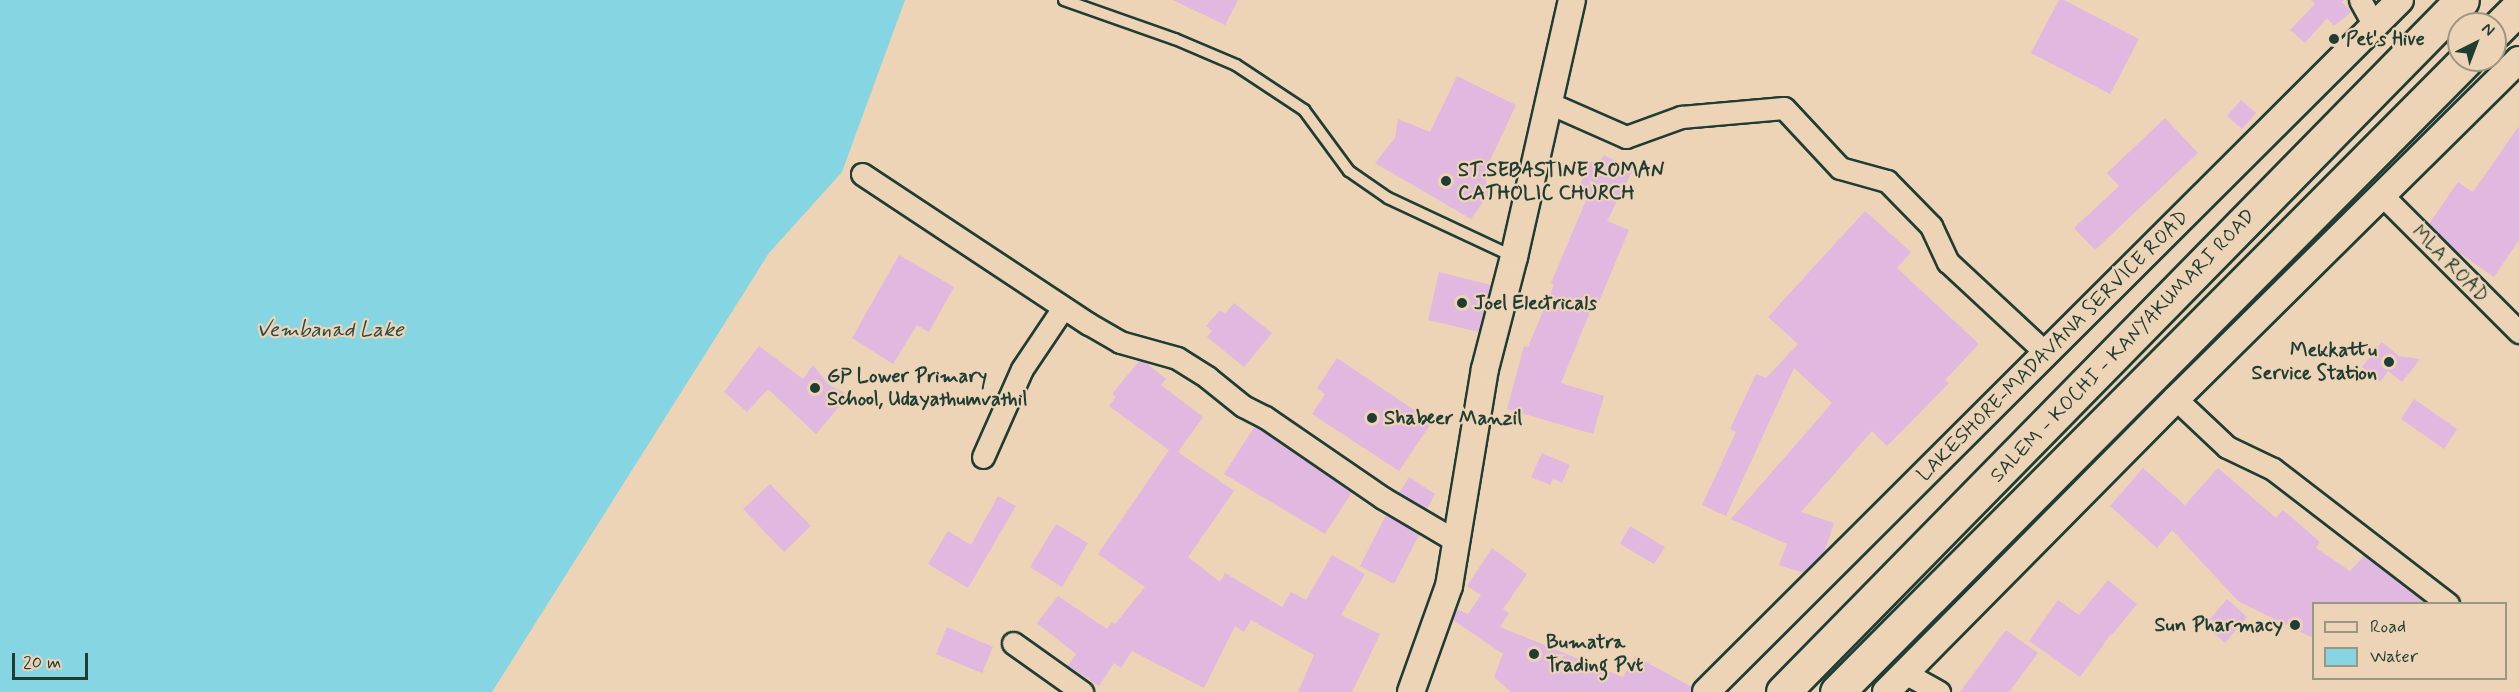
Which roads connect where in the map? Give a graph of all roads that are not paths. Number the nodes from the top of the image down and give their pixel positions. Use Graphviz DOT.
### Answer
graph roads {
  1 [pos="1064,0"];
  2 [pos="1572,0"];
  3 [pos="2360,0"];
  4 [pos="2400,0"];
  5 [pos="2462,0"];
  6 [pos="2519,7"];
  7 [pos="2507,19"];
  8 [pos="2374,25"];
  9 [pos="2519,60"];
  10 [pos="2454,72"];
  11 [pos="1549,103"];
  12 [pos="862,174"];
  13 [pos="2382,195"];
  14 [pos="1514,257"];
  15 [pos="1063,308"];
  16 [pos="2519,332"];
  17 [pos="2046,353"];
  18 [pos="2176,399"];
  19 [pos="983,457"];
  20 [pos="1456,541"];
  21 [pos="2447,602"];
  22 [pos="1013,643"];
  23 [pos="1905,674"];
  24 [pos="1082,692"];
  25 [pos="1411,692"];
  26 [pos="1706,692"];
  27 [pos="1783,692"];
  28 [pos="1837,692"];
  29 [pos="1886,692"];
  30 [pos="1939,692"];
  1 -- 14 [label="lane"];
  2 -- 11 [label="street"];
  3 -- 8 [label="street"];
  4 -- 8 [label="street, LAKESHORE-MADAVANA SERVICE ROAD"];
  5 -- 27 [label="highway, SALEM - KOCHI - KANYAKUMARI ROAD"];
  6 -- 7 [label="highway"];
  8 -- 17 [label="street, LAKESHORE-MADAVANA SERVICE ROAD"];
  9 -- 13 [label="street"];
  10 -- 28 [label="highway, SALEM - KOCHI - KANYAKUMARI ROAD"];
  11 -- 14 [label="street"];
  11 -- 17 [label="street"];
  12 -- 15 [label="street"];
  13 -- 16 [label="street, MLA ROAD"];
  13 -- 18 [label="street"];
  14 -- 20 [label="street"];
  15 -- 19 [label="street"];
  15 -- 20 [label="street"];
  17 -- 26 [label="street, LAKESHORE-MADAVANA SERVICE ROAD"];
  18 -- 21 [label="street"];
  18 -- 23 [label="street"];
  20 -- 25 [label="street"];
  22 -- 24 [label="street"];
  23 -- 29 [label="street"];
  23 -- 30 [label="street"];
}
